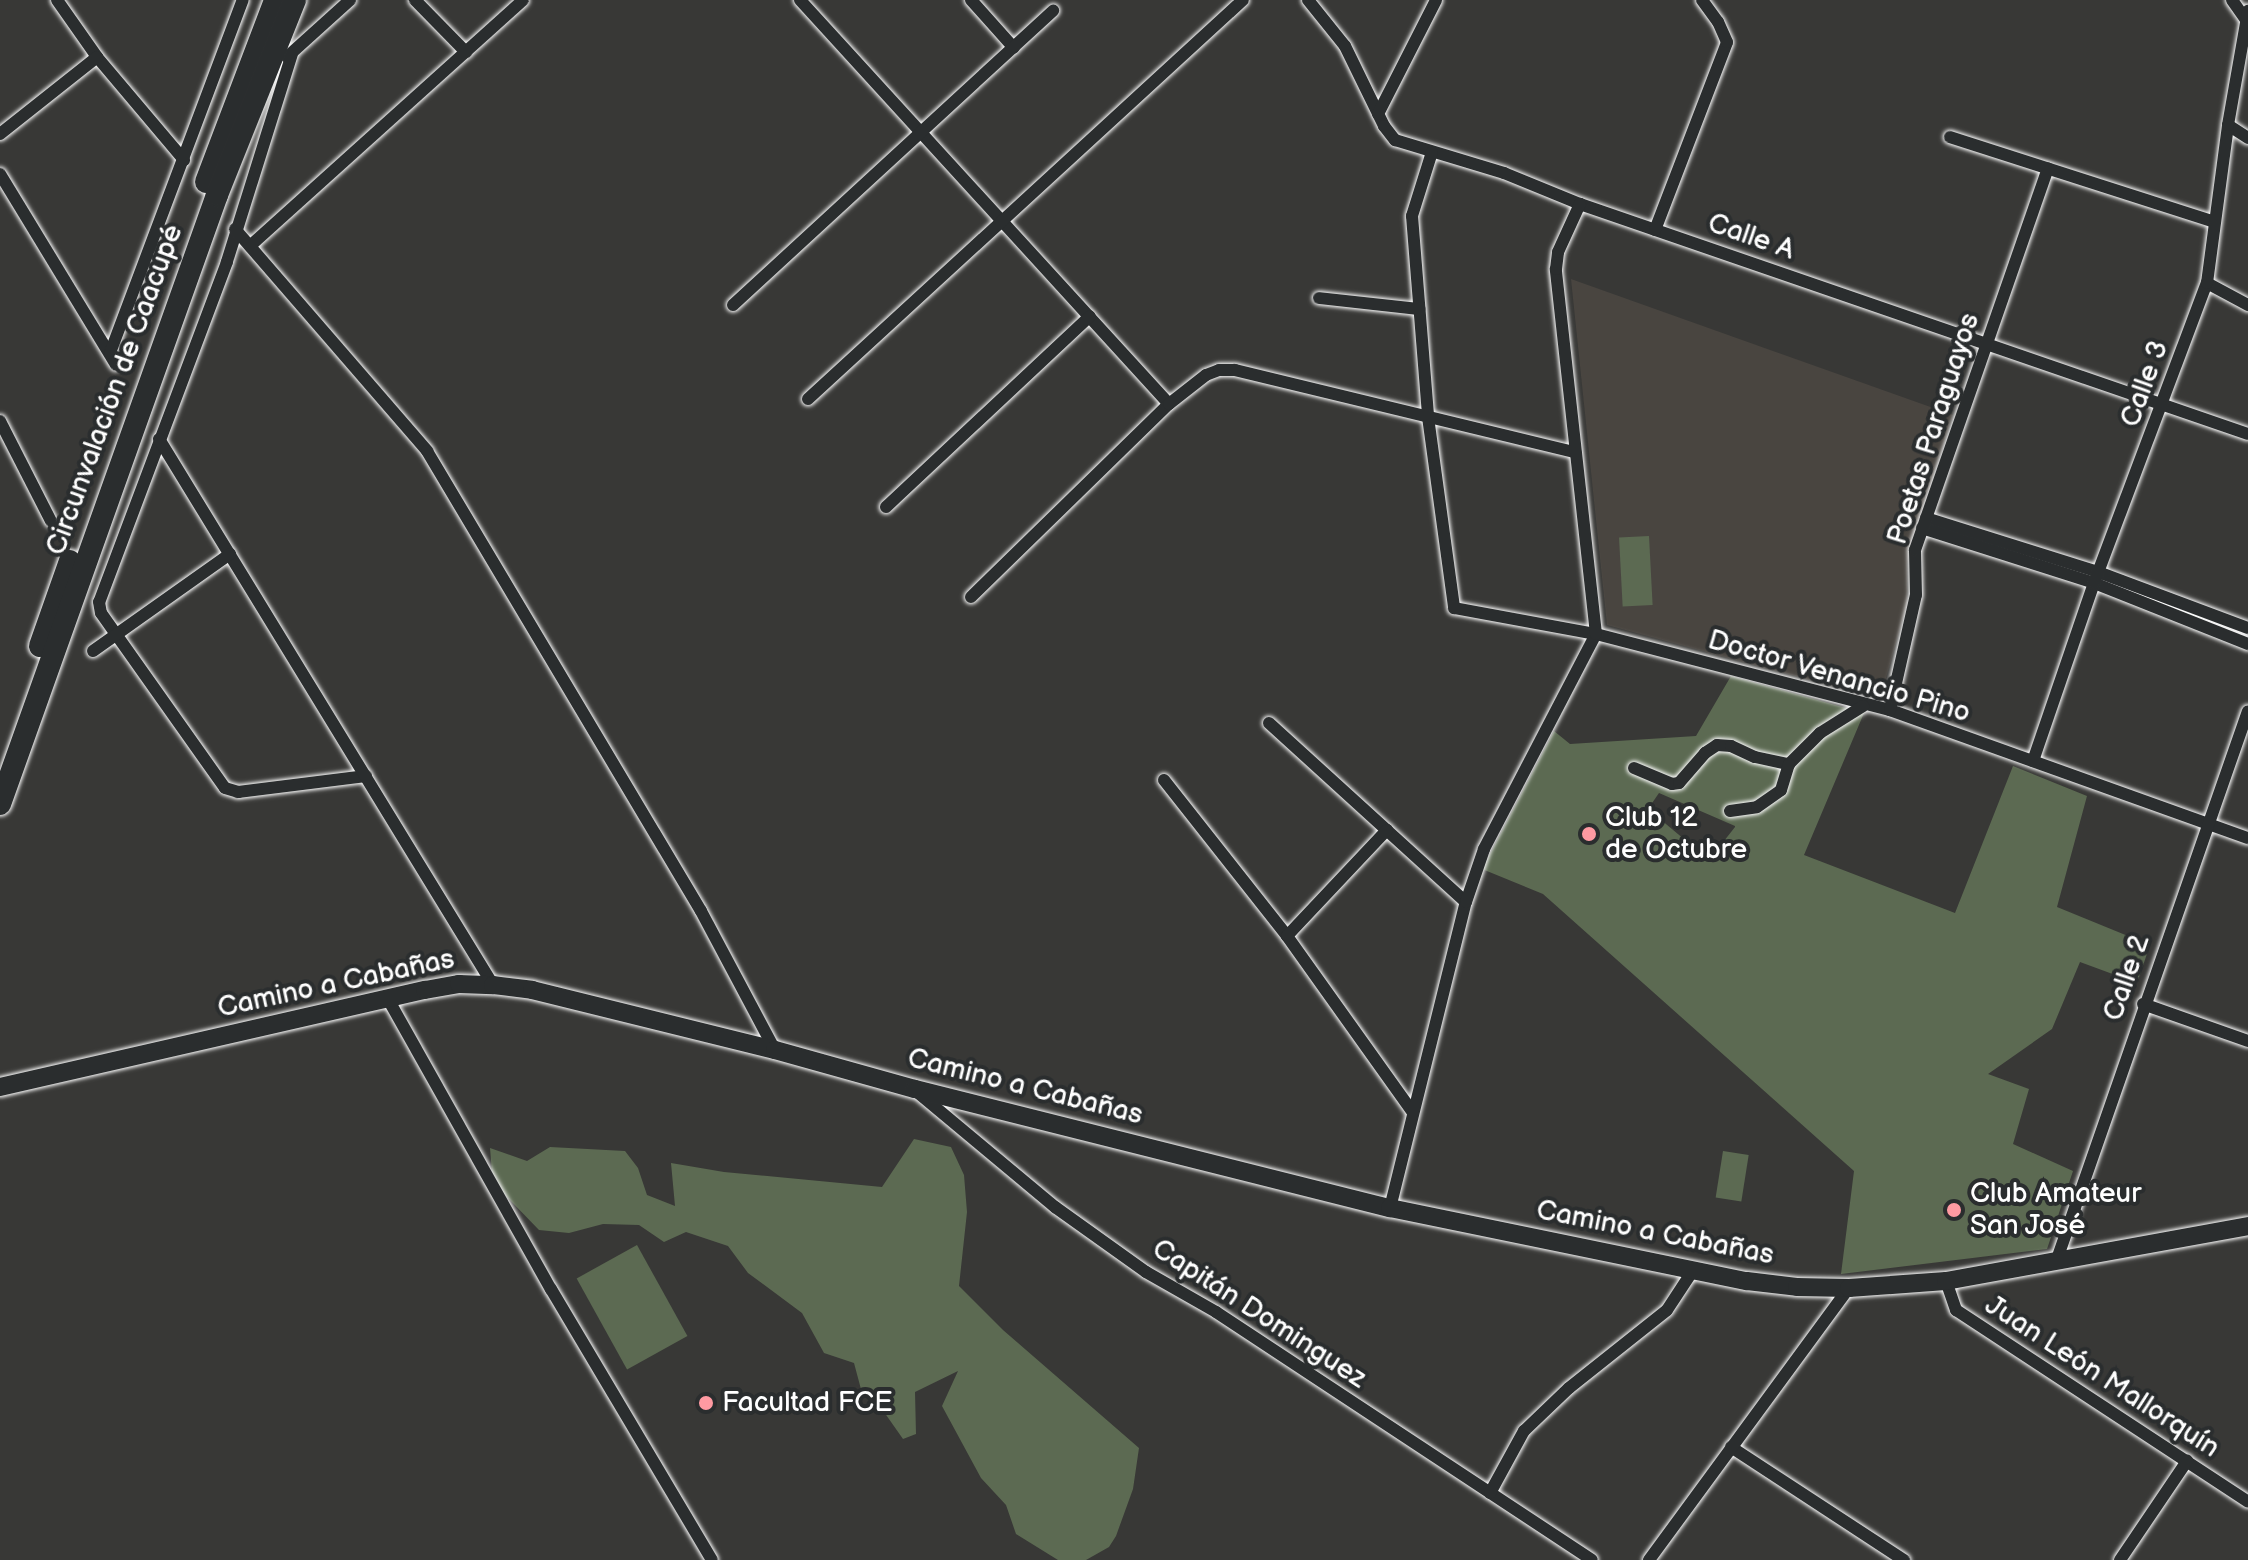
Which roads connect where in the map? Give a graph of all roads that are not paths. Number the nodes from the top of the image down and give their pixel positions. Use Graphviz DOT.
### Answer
graph roads {
  1 [pos="57,0"];
  2 [pos="243,0"];
  3 [pos="275,0"];
  4 [pos="295,0"];
  5 [pos="350,0"];
  6 [pos="415,0"];
  7 [pos="523,0"];
  8 [pos="800,0"];
  9 [pos="971,0"];
  10 [pos="1243,0"];
  11 [pos="1308,0"];
  12 [pos="1436,0"];
  13 [pos="1702,0"];
  14 [pos="2232,0"];
  15 [pos="1053,11"];
  16 [pos="2247,15"];
  17 [pos="1014,48"];
  18 [pos="466,52"];
  19 [pos="292,54"];
  20 [pos="97,57"];
  21 [pos="262,81"];
  22 [pos="1378,114"];
  23 [pos="2228,125"];
  24 [pos="922,132"];
  25 [pos="0,134"];
  26 [pos="1950,137"];
  27 [pos="2248,138"];
  28 [pos="1432,152"];
  29 [pos="184,160"];
  30 [pos="2048,168"];
  31 [pos="0,174"];
  32 [pos="1580,204"];
  33 [pos="1003,220"];
  34 [pos="2214,222"];
  35 [pos="235,229"];
  36 [pos="1655,230"];
  37 [pos="250,246"];
  38 [pos="2207,283"];
  39 [pos="1319,298"];
  40 [pos="733,305"];
  41 [pos="2248,305"];
  42 [pos="1419,309"];
  43 [pos="1090,316"];
  44 [pos="1986,344"];
  45 [pos="808,399"];
  46 [pos="1169,404"];
  47 [pos="2164,404"];
  48 [pos="1428,417"];
  49 [pos="0,421"];
  50 [pos="2248,434"];
  51 [pos="159,439"];
  52 [pos="1575,452"];
  53 [pos="886,507"];
  54 [pos="51,521"];
  55 [pos="1924,523"];
  56 [pos="230,554"];
  57 [pos="2096,577"];
  58 [pos="971,597"];
  59 [pos="2248,628"];
  60 [pos="117,633"];
  61 [pos="1596,634"];
  62 [pos="2248,644"];
  63 [pos="93,651"];
  64 [pos="1863,706"];
  65 [pos="1890,710"];
  66 [pos="2248,711"];
  67 [pos="1269,723"];
  68 [pos="2033,761"];
  69 [pos="0,763"];
  70 [pos="1789,764"];
  71 [pos="1634,768"];
  72 [pos="366,776"];
  73 [pos="1164,780"];
  74 [pos="0,804"];
  75 [pos="1730,811"];
  76 [pos="2206,822"];
  77 [pos="1387,830"];
  78 [pos="2248,838"];
  79 [pos="1466,902"];
  80 [pos="1287,936"];
  81 [pos="493,985"];
  82 [pos="388,999"];
  83 [pos="2143,1004"];
  84 [pos="2248,1041"];
  85 [pos="775,1050"];
  86 [pos="0,1087"];
  87 [pos="915,1089"];
  88 [pos="1412,1111"];
  89 [pos="1390,1208"];
  90 [pos="2248,1226"];
  91 [pos="2050,1264"];
  92 [pos="1692,1272"];
  93 [pos="1946,1281"];
  94 [pos="1849,1288"];
  95 [pos="1731,1447"];
  96 [pos="2187,1461"];
  97 [pos="1490,1493"];
  98 [pos="2248,1502"];
  99 [pos="1897,1558"];
  100 [pos="712,1560"];
  101 [pos="1592,1560"];
  102 [pos="1649,1560"];
  103 [pos="2120,1560"];
  1 -- 20 [label="street"];
  2 -- 29 [label="street"];
  3 -- 69 [label="highway, Circunvalación de Caacupé"];
  4 -- 21 [label="highway, Circunvalación de Caacupé"];
  5 -- 19 [label="street"];
  6 -- 18 [label="street"];
  7 -- 18 [label="street"];
  8 -- 24 [label="street"];
  9 -- 17 [label="street"];
  10 -- 33 [label="street"];
  11 -- 22 [label="street, Calle A"];
  12 -- 22 [label="street"];
  13 -- 36 [label="street"];
  14 -- 16 [label="street"];
  15 -- 17 [label="street"];
  16 -- 23 [label="street, Calle 3"];
  17 -- 24 [label="street"];
  18 -- 37 [label="street"];
  19 -- 21 [label="street"];
  19 -- 35 [label="street"];
  20 -- 25 [label="street"];
  20 -- 29 [label="street"];
  21 -- 74 [label="highway, Circunvalación de Caacupé"];
  22 -- 28 [label="street, Calle A"];
  23 -- 27 [label="street"];
  23 -- 34 [label="street, Calle 3"];
  24 -- 33 [label="street"];
  24 -- 40 [label="street"];
  26 -- 30 [label="street"];
  28 -- 32 [label="street, Calle A"];
  28 -- 42 [label="street"];
  29 -- 31 [label="street"];
  30 -- 34 [label="street"];
  30 -- 44 [label="street, Poetas Paraguayos"];
  32 -- 36 [label="street, Calle A"];
  32 -- 52 [label="street"];
  33 -- 43 [label="street"];
  33 -- 45 [label="street"];
  34 -- 38 [label="street, Calle 3"];
  35 -- 37 [label="street"];
  35 -- 51 [label="street"];
  36 -- 44 [label="street, Calle A"];
  37 -- 85 [label="street"];
  38 -- 41 [label="street"];
  38 -- 47 [label="street, Calle 3"];
  39 -- 42 [label="street"];
  42 -- 48 [label="street"];
  43 -- 46 [label="street"];
  43 -- 53 [label="street"];
  44 -- 47 [label="street, Calle A"];
  44 -- 55 [label="street, Poetas Paraguayos"];
  46 -- 48 [label="street"];
  46 -- 58 [label="street"];
  47 -- 50 [label="street, Calle A"];
  47 -- 57 [label="street, Calle 3"];
  48 -- 52 [label="street"];
  48 -- 61 [label="street, Doctor Venancio Pino"];
  49 -- 54 [label="street"];
  51 -- 56 [label="street"];
  51 -- 60 [label="street"];
  52 -- 61 [label="street"];
  55 -- 57 [label="street"];
  55 -- 65 [label="street, Poetas Paraguayos"];
  56 -- 60 [label="street"];
  56 -- 72 [label="street"];
  57 -- 59 [label="street"];
  57 -- 62 [label="street"];
  57 -- 68 [label="street, Calle 3"];
  60 -- 63 [label="street"];
  60 -- 72 [label="street"];
  61 -- 64 [label="street, Doctor Venancio Pino"];
  61 -- 79 [label="street"];
  64 -- 65 [label="street, Doctor Venancio Pino"];
  64 -- 70 [label="street"];
  65 -- 68 [label="street, Doctor Venancio Pino"];
  66 -- 76 [label="street, Calle 2"];
  67 -- 77 [label="street"];
  68 -- 76 [label="street, Doctor Venancio Pino"];
  70 -- 71 [label="street"];
  70 -- 75 [label="street"];
  72 -- 81 [label="street"];
  73 -- 80 [label="street"];
  76 -- 78 [label="street, Doctor Venancio Pino"];
  76 -- 83 [label="street, Calle 2"];
  77 -- 79 [label="street"];
  77 -- 80 [label="street"];
  79 -- 88 [label="street"];
  80 -- 88 [label="street"];
  81 -- 82 [label="street, Camino a Cabañas"];
  81 -- 85 [label="street, Camino a Cabañas"];
  82 -- 86 [label="street, Camino a Cabañas"];
  82 -- 100 [label="street"];
  83 -- 84 [label="street"];
  83 -- 91 [label="street, Calle 2"];
  85 -- 87 [label="street, Camino a Cabañas"];
  87 -- 89 [label="street, Camino a Cabañas"];
  87 -- 97 [label="street, Capitán Dominguez"];
  88 -- 89 [label="street"];
  89 -- 92 [label="street, Camino a Cabañas"];
  90 -- 91 [label="street, Camino a Cabañas"];
  91 -- 93 [label="street, Camino a Cabañas"];
  92 -- 94 [label="street, Camino a Cabañas"];
  92 -- 97 [label="street"];
  93 -- 94 [label="street, Camino a Cabañas"];
  93 -- 96 [label="street, Juan León Mallorquín"];
  94 -- 95 [label="street"];
  95 -- 99 [label="street"];
  95 -- 102 [label="street"];
  96 -- 98 [label="street, Juan León Mallorquín"];
  96 -- 103 [label="street"];
  97 -- 101 [label="street, Capitán Dominguez"];
}
